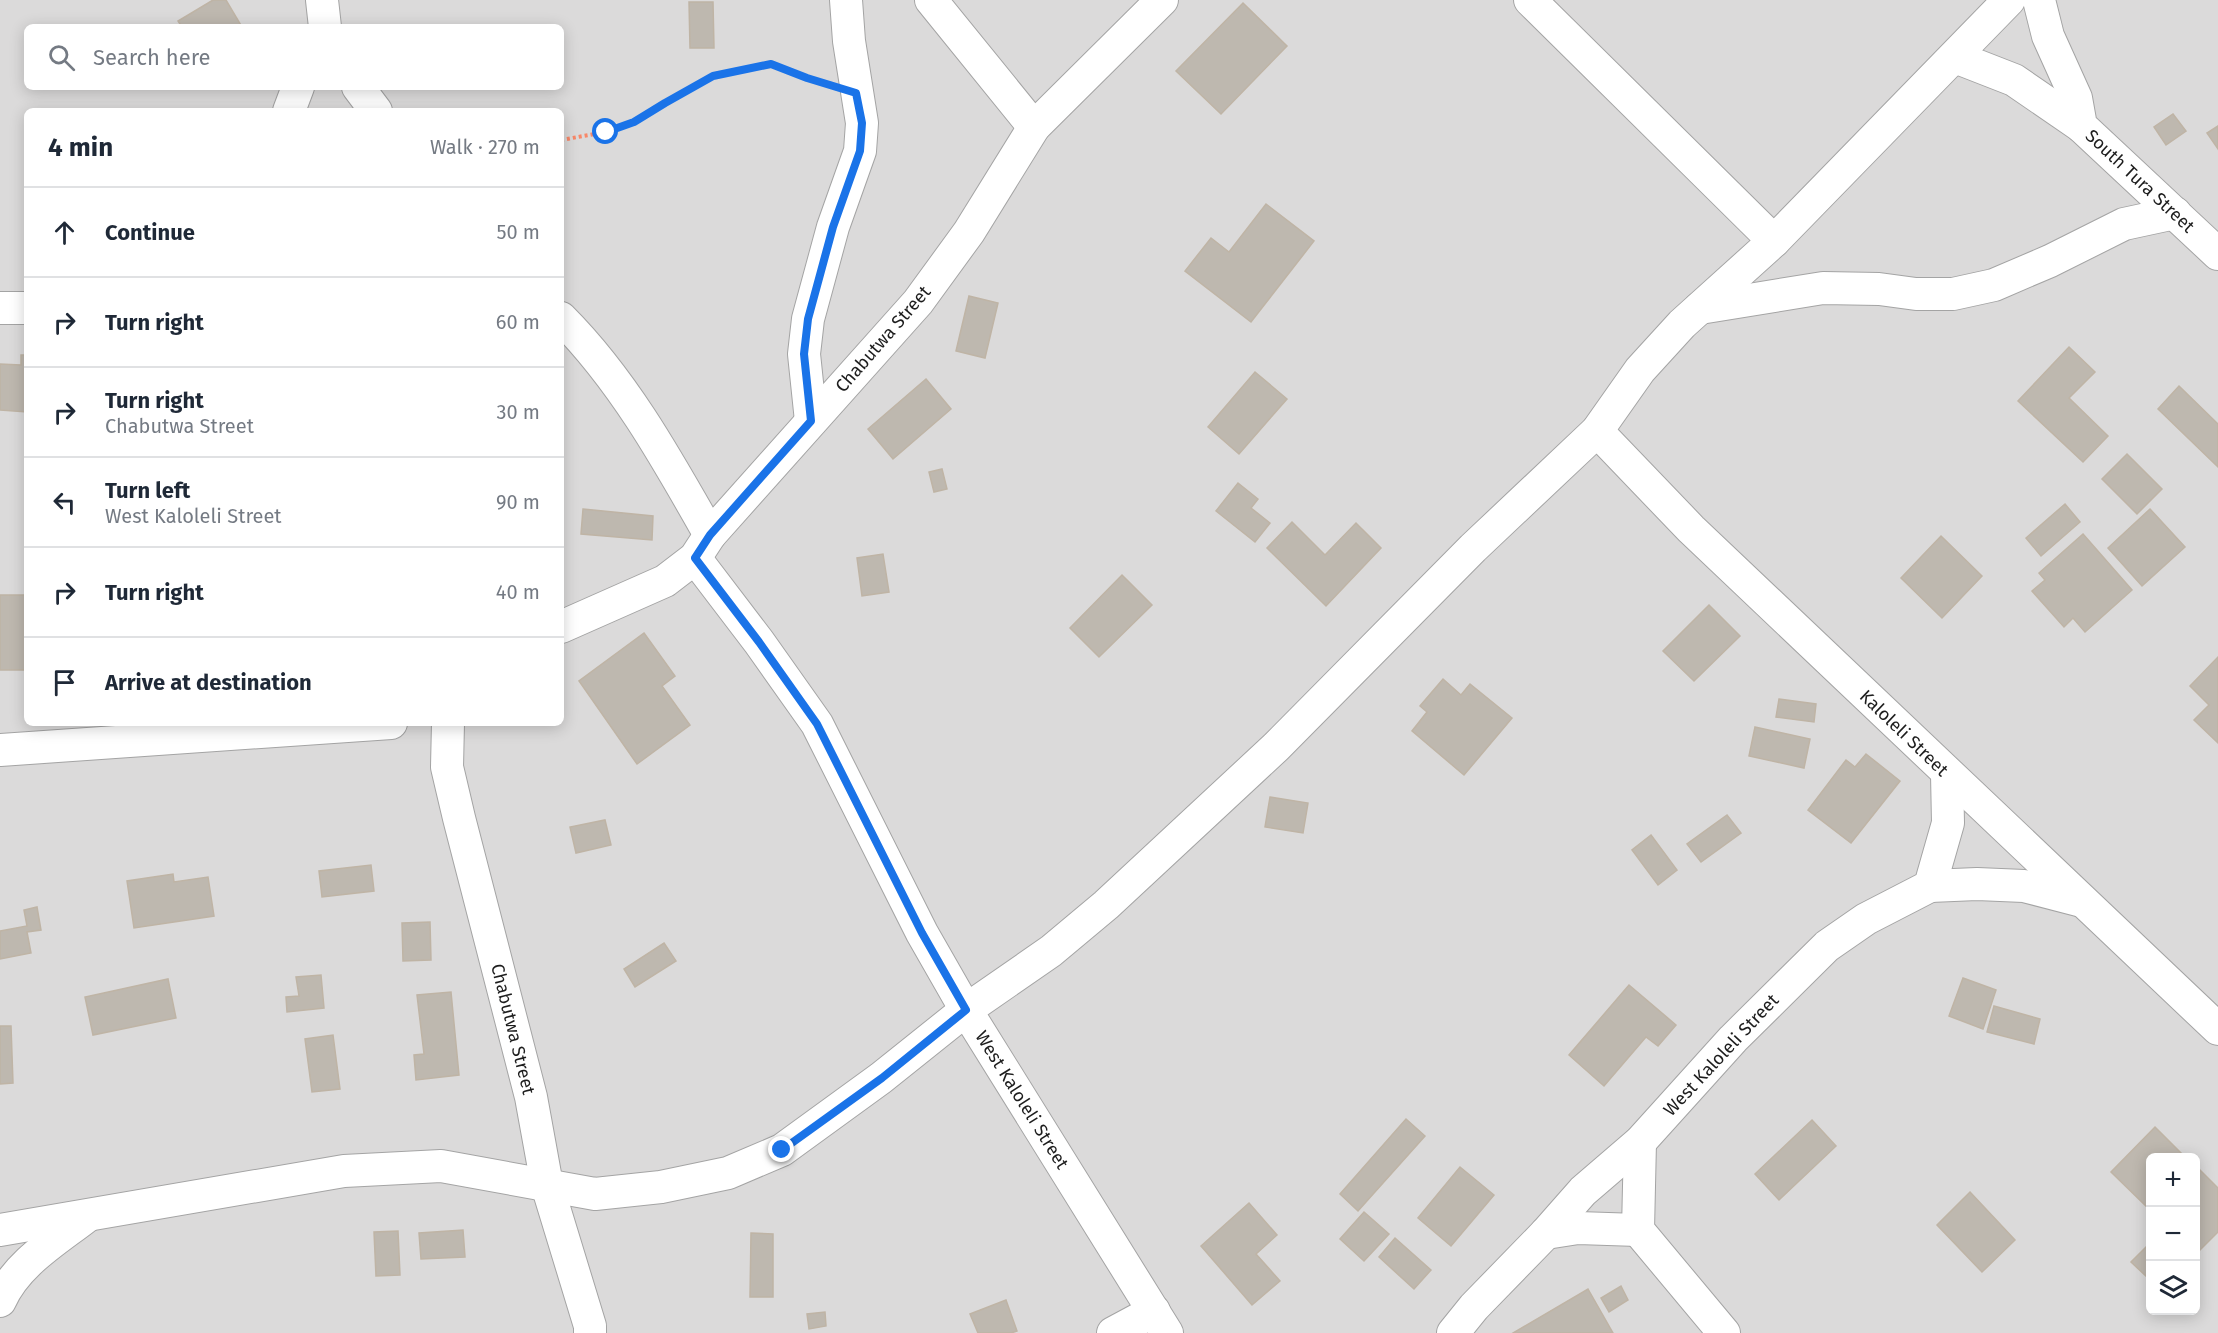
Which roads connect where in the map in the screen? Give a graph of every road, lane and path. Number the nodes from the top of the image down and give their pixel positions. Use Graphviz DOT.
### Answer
graph roads {
  1 [pos="322,0"];
  2 [pos="846,0"];
  3 [pos="931,0"];
  4 [pos="1162,0"];
  5 [pos="1530,0"];
  6 [pos="2009,0"];
  7 [pos="2039,0"];
  8 [pos="325,24"];
  9 [pos="1955,57"];
  10 [pos="297,90"];
  11 [pos="360,90"];
  12 [pos="856,93"];
  13 [pos="290,108"];
  14 [pos="374,108"];
  15 [pos="2081,126"];
  16 [pos="1034,127"];
  17 [pos="564,139"];
  18 [pos="2175,213"];
  19 [pos="1774,241"];
  20 [pos="2218,254"];
  21 [pos="0,308"];
  22 [pos="24,308"];
  23 [pos="1700,308"];
  24 [pos="564,321"];
  25 [pos="811,421"];
  26 [pos="1597,431"];
  27 [pos="703,546"];
  28 [pos="564,626"];
  29 [pos="348,726"];
  30 [pos="448,726"];
  31 [pos="0,750"];
  32 [pos="1947,774"];
  33 [pos="1930,886"];
  34 [pos="2082,901"];
  35 [pos="966,1010"];
  36 [pos="2218,1029"];
  37 [pos="1640,1142"];
  38 [pos="547,1185"];
  39 [pos="89,1215"];
  40 [pos="0,1230"];
  41 [pos="1638,1230"];
  42 [pos="1546,1233"];
  43 [pos="0,1301"];
  44 [pos="1161,1322"];
  45 [pos="590,1333"];
  46 [pos="1113,1333"];
  47 [pos="1453,1333"];
  48 [pos="1724,1333"];
  1 -- 8 [label="street"];
  2 -- 12 [label="street"];
  3 -- 16 [label="street"];
  4 -- 16 [label="street, Chabutwa Street"];
  5 -- 19 [label="street"];
  6 -- 9 [label="street"];
  7 -- 15 [label="street, South Tura Street"];
  9 -- 15 [label="street"];
  9 -- 19 [label="street"];
  10 -- 13 [label="street"];
  11 -- 14 [label="street"];
  12 -- 17 [label="path"];
  12 -- 25 [label="street"];
  15 -- 18 [label="street, South Tura Street"];
  16 -- 25 [label="street, Chabutwa Street"];
  18 -- 20 [label="street, South Tura Street"];
  18 -- 23 [label="street"];
  19 -- 23 [label="street"];
  21 -- 22 [label="street"];
  23 -- 26 [label="street"];
  24 -- 27 [label="street, West Kaloleli Street"];
  25 -- 27 [label="street, Chabutwa Street"];
  26 -- 32 [label="street, Kaloleli Street"];
  26 -- 35 [label="street"];
  27 -- 28 [label="street, Chabutwa Street"];
  27 -- 35 [label="street, West Kaloleli Street"];
  29 -- 31 [label="street"];
  30 -- 38 [label="street, Chabutwa Street"];
  32 -- 33 [label="street"];
  32 -- 34 [label="street, Kaloleli Street"];
  33 -- 34 [label="street"];
  33 -- 37 [label="street, West Kaloleli Street"];
  34 -- 36 [label="street, Kaloleli Street"];
  35 -- 38 [label="street"];
  35 -- 44 [label="street, West Kaloleli Street"];
  37 -- 41 [label="street"];
  37 -- 42 [label="street, West Kaloleli Street"];
  38 -- 39 [label="street"];
  38 -- 45 [label="street, Chabutwa Street"];
  39 -- 40 [label="street"];
  39 -- 43 [label="street"];
  41 -- 42 [label="street"];
  41 -- 48 [label="street"];
  42 -- 47 [label="street, West Kaloleli Street"];
  44 -- 46 [label="street"];
}
